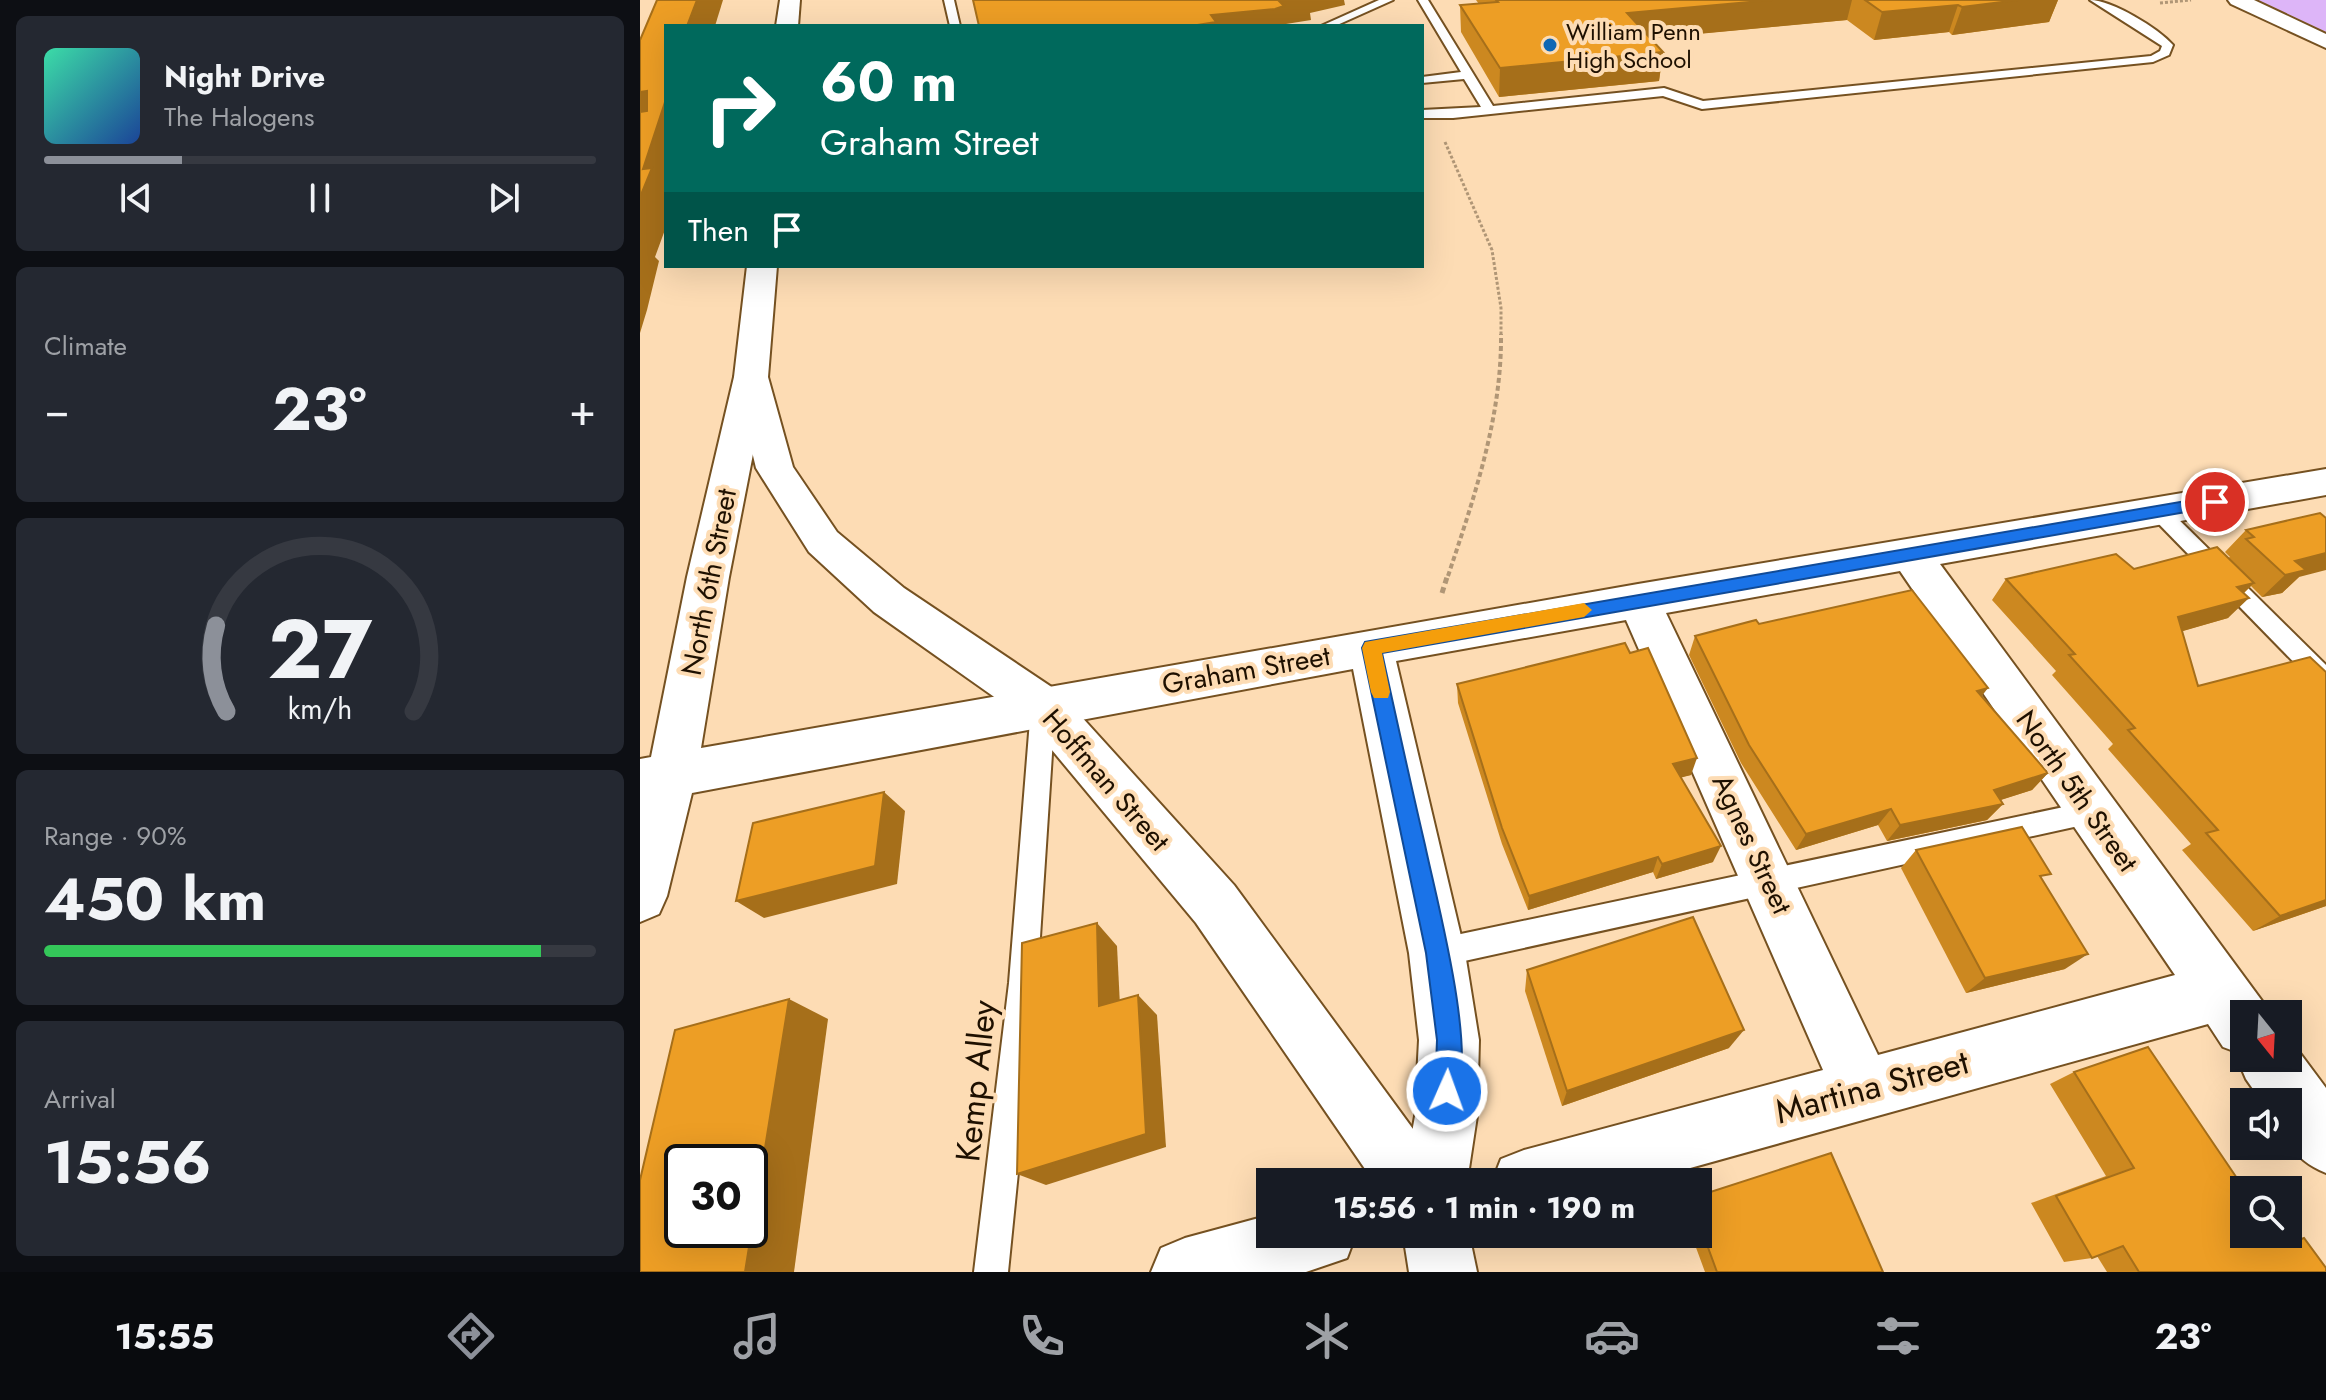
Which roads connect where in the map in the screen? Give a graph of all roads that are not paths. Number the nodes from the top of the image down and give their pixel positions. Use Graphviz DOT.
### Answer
graph roads {
  1 [pos="790,0"];
  2 [pos="949,0"];
  3 [pos="1388,0"];
  4 [pos="1423,0"];
  5 [pos="2095,0"];
  6 [pos="2238,0"];
  7 [pos="787,24"];
  8 [pos="955,24"];
  9 [pos="1331,24"];
  10 [pos="2326,42"];
  11 [pos="1466,75"];
  12 [pos="1424,80"];
  13 [pos="1489,110"];
  14 [pos="1424,114"];
  15 [pos="762,268"];
  16 [pos="751,377"];
  17 [pos="2326,482"];
  18 [pos="2159,512"];
  19 [pos="1911,555"];
  20 [pos="1638,600"];
  21 [pos="1371,648"];
  22 [pos="2326,680"];
  23 [pos="1043,706"];
  24 [pos="656,778"];
  25 [pos="2092,812"];
  26 [pos="1769,881"];
  27 [pos="640,896"];
  28 [pos="1437,953"];
  29 [pos="2230,1006"];
  30 [pos="2230,1009"];
  31 [pos="2277,1072"];
  32 [pos="1863,1090"];
  33 [pos="2326,1141"];
  34 [pos="1402,1168"];
  35 [pos="1437,1168"];
  36 [pos="1576,1168"];
  37 [pos="1272,1248"];
  38 [pos="1439,1248"];
  39 [pos="991,1272"];
  40 [pos="1185,1272"];
  41 [pos="1443,1272"];
  1 -- 7 [label="street"];
  2 -- 8 [label="lane"];
  3 -- 9 [label="lane"];
  4 -- 11 [label="lane"];
  5 -- 13 [label="lane"];
  6 -- 10 [label="street"];
  11 -- 12 [label="lane"];
  11 -- 13 [label="lane"];
  13 -- 14 [label="lane"];
  15 -- 16 [label="street, North 6th Street"];
  16 -- 23 [label="street, Hoffman Street"];
  16 -- 24 [label="street, North 6th Street"];
  17 -- 18 [label="street, Graham Street"];
  18 -- 19 [label="street, Graham Street"];
  18 -- 22 [label="lane"];
  19 -- 20 [label="street, Graham Street"];
  19 -- 25 [label="street, North 5th Street"];
  20 -- 21 [label="street, Graham Street"];
  20 -- 26 [label="street, Agnes Street"];
  21 -- 23 [label="street, Graham Street"];
  21 -- 28 [label="street"];
  23 -- 24 [label="street, Graham Street"];
  23 -- 34 [label="street, Hoffman Street"];
  23 -- 39 [label="lane, Kemp Alley"];
  24 -- 27 [label="street, North 6th Street"];
  25 -- 26 [label="lane"];
  25 -- 29 [label="street, North 5th Street"];
  26 -- 28 [label="lane"];
  26 -- 32 [label="street, Agnes Street"];
  28 -- 35 [label="street"];
  30 -- 32 [label="street, Martina Street"];
  31 -- 33 [label="street"];
  32 -- 36 [label="street, Martina Street"];
  37 -- 40 [label="street"];
  38 -- 41 [label="street"];
}
